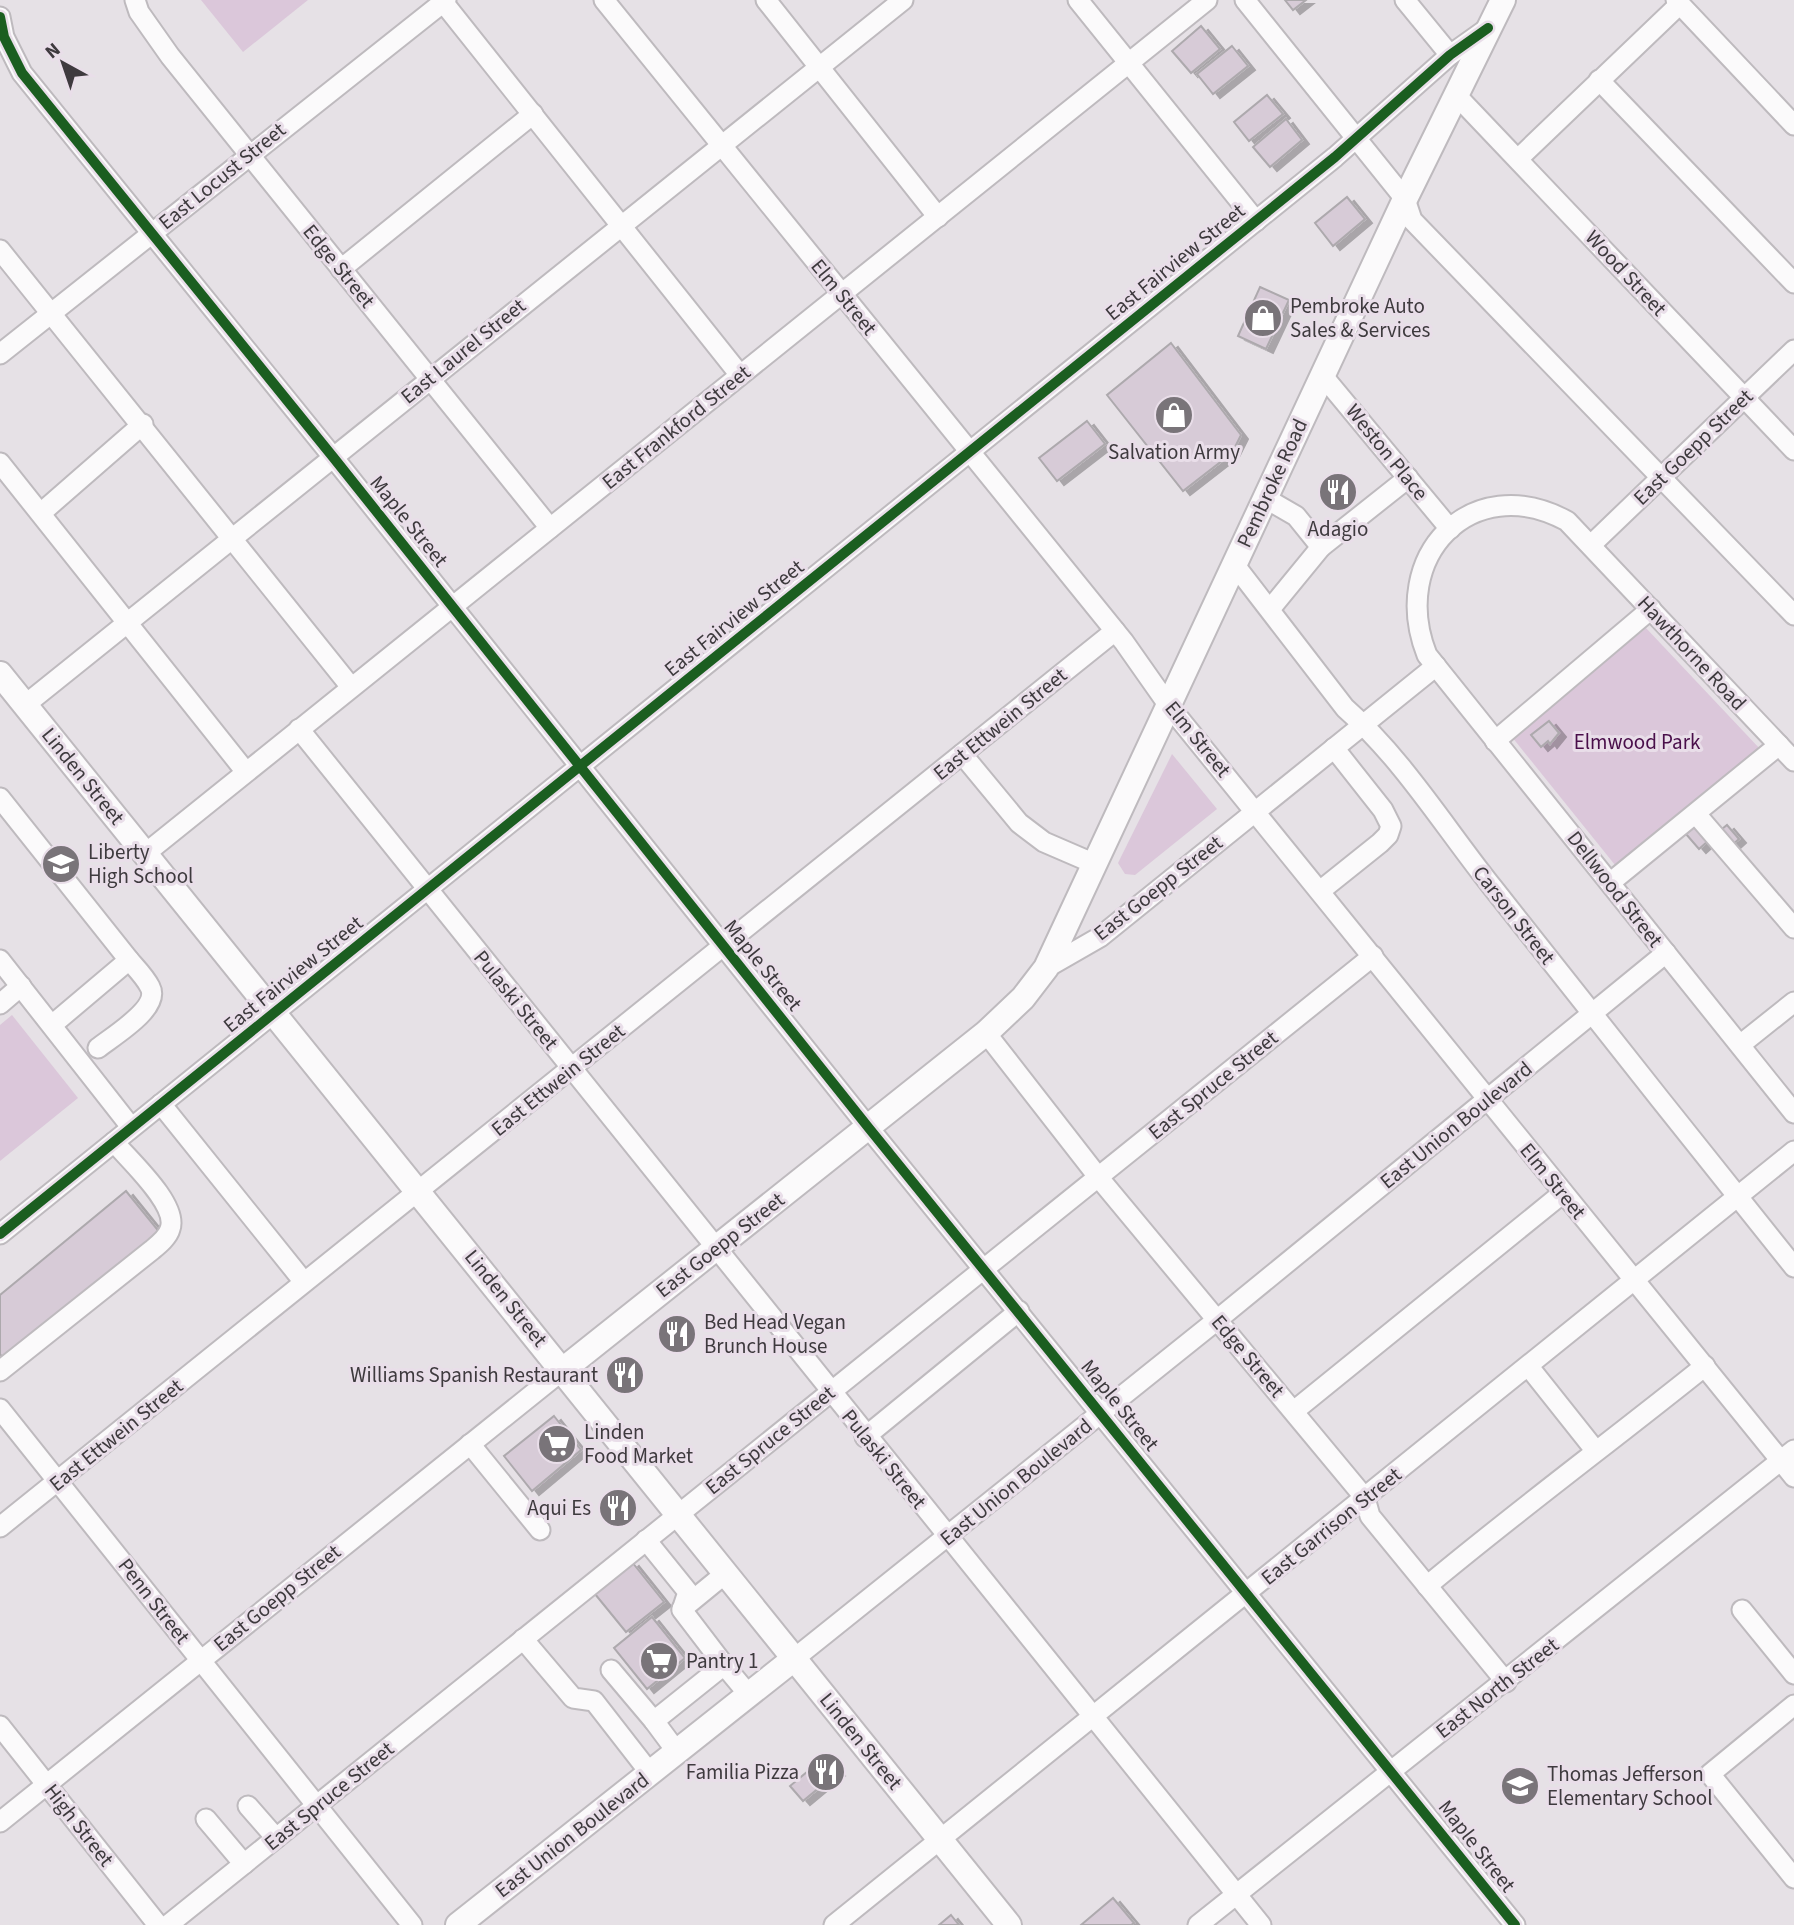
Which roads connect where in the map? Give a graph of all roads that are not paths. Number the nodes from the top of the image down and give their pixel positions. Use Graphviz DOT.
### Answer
graph roads {
  1 [pos="135,0"];
  2 [pos="604,0"];
  3 [pos="766,0"];
  4 [pos="903,0"];
  5 [pos="1078,0"];
  6 [pos="1207,0"];
  7 [pos="1245,0"];
  8 [pos="1405,0"];
  9 [pos="1503,0"];
  10 [pos="444,1"];
  11 [pos="1678,2"];
  12 [pos="0,17"];
  13 [pos="1488,28"];
  14 [pos="1450,55"];
  15 [pos="1129,63"];
  16 [pos="820,67"];
  17 [pos="1599,80"];
  18 [pos="1457,96"];
  19 [pos="533,114"];
  20 [pos="1794,125"];
  21 [pos="1356,140"];
  22 [pos="721,146"];
  23 [pos="248,155"];
  24 [pos="1518,159"];
  25 [pos="1405,199"];
  26 [pos="938,216"];
  27 [pos="1256,221"];
  28 [pos="621,225"];
  29 [pos="152,232"];
  30 [pos="0,250"];
  31 [pos="341,269"];
  32 [pos="1794,283"];
  33 [pos="841,293"];
  34 [pos="52,312"];
  35 [pos="1794,350"];
  36 [pos="0,354"];
  37 [pos="740,375"];
  38 [pos="1323,376"];
  39 [pos="430,377"];
  40 [pos="1744,397"];
  41 [pos="143,424"];
  42 [pos="1794,450"];
  43 [pos="969,453"];
  44 [pos="333,457"];
  45 [pos="0,463"];
  46 [pos="1408,478"];
  47 [pos="1661,479"];
  48 [pos="1265,498"];
  49 [pos="41,513"];
  50 [pos="550,528"];
  51 [pos="1450,529"];
  52 [pos="233,537"];
  53 [pos="1592,544"];
  54 [pos="1321,547"];
  55 [pos="1234,564"];
  56 [pos="452,605"];
  57 [pos="1271,608"];
  58 [pos="1651,610"];
  59 [pos="1794,615"];
  60 [pos="127,622"];
  61 [pos="1115,631"];
  62 [pos="1436,666"];
  63 [pos="0,674"];
  64 [pos="351,687"];
  65 [pos="25,705"];
  66 [pos="1169,706"];
  67 [pos="1364,724"];
  68 [pos="299,729"];
  69 [pos="1495,741"];
  70 [pos="1779,745"];
  71 [pos="1334,748"];
  72 [pos="962,754"];
  73 [pos="1794,761"];
  74 [pos="581,766"];
  75 [pos="246,772"];
  76 [pos="0,798"];
  77 [pos="1256,811"];
  78 [pos="1696,814"];
  79 [pos="146,853"];
  80 [pos="1096,864"];
  81 [pos="1611,882"];
  82 [pos="1320,891"];
  83 [pos="427,892"];
  84 [pos="1794,928"];
  85 [pos="723,946"];
  86 [pos="1666,953"];
  87 [pos="1373,956"];
  88 [pos="0,960"];
  89 [pos="129,960"];
  90 [pos="1046,968"];
  91 [pos="21,986"];
  92 [pos="1794,1002"];
  93 [pos="0,1004"];
  94 [pos="274,1015"];
  95 [pos="1591,1015"];
  96 [pos="52,1025"];
  97 [pos="986,1033"];
  98 [pos="1740,1045"];
  99 [pos="98,1048"];
  100 [pos="572,1069"];
  101 [pos="1487,1100"];
  102 [pos="160,1104"];
  103 [pos="1794,1113"];
  104 [pos="131,1127"];
  105 [pos="868,1127"];
  106 [pos="114,1142"];
  107 [pos="1794,1151"];
  108 [pos="1099,1178"];
  109 [pos="418,1191"];
  110 [pos="1563,1193"];
  111 [pos="1738,1197"];
  112 [pos="0,1234"];
  113 [pos="715,1249"];
  114 [pos="1794,1267"];
  115 [pos="985,1268"];
  116 [pos="1634,1281"];
  117 [pos="304,1282"];
  118 [pos="1020,1311"];
  119 [pos="1217,1320"];
  120 [pos="1705,1366"];
  121 [pos="1529,1367"];
  122 [pos="564,1369"];
  123 [pos="0,1371"];
  124 [pos="829,1392"];
  125 [pos="0,1409"];
  126 [pos="1293,1411"];
  127 [pos="1101,1413"];
  128 [pos="865,1437"];
  129 [pos="470,1444"];
  130 [pos="1595,1450"];
  131 [pos="1787,1455"];
  132 [pos="1794,1477"];
  133 [pos="59,1481"];
  134 [pos="1365,1499"];
  135 [pos="678,1514"];
  136 [pos="0,1527"];
  137 [pos="540,1530"];
  138 [pos="947,1537"];
  139 [pos="646,1539"];
  140 [pos="726,1573"];
  141 [pos="1427,1586"];
  142 [pos="1246,1594"];
  143 [pos="682,1610"];
  144 [pos="1742,1610"];
  145 [pos="523,1639"];
  146 [pos="795,1658"];
  147 [pos="200,1660"];
  148 [pos="724,1665"];
  149 [pos="611,1670"];
  150 [pos="1794,1674"];
  151 [pos="1506,1682"];
  152 [pos="749,1695"];
  153 [pos="1794,1705"];
  154 [pos="1090,1715"];
  155 [pos="654,1721"];
  156 [pos="0,1726"];
  157 [pos="677,1752"];
  158 [pos="1393,1770"];
  159 [pos="650,1773"];
  160 [pos="47,1784"];
  161 [pos="248,1806"];
  162 [pos="317,1806"];
  163 [pos="206,1819"];
  164 [pos="0,1822"];
  165 [pos="276,1838"];
  166 [pos="939,1839"];
  167 [pos="244,1864"];
  168 [pos="1794,1878"];
  169 [pos="1236,1894"];
  170 [pos="158,1925"];
  171 [pos="168,1925"];
  172 [pos="412,1925"];
  173 [pos="458,1925"];
  174 [pos="834,1925"];
  175 [pos="1009,1925"];
  176 [pos="1198,1925"];
  177 [pos="1261,1925"];
  178 [pos="1515,1925"];
  1 -- 23 [label="street, Edge Street"];
  2 -- 22 [label="street, Elm Street"];
  3 -- 16 [label="street"];
  4 -- 16 [label="street, East Laurel Street"];
  5 -- 15 [label="street"];
  6 -- 15 [label="street, East Frankford Street"];
  7 -- 21 [label="street"];
  8 -- 14 [label="street"];
  9 -- 13 [label="main road, Pembroke Road"];
  10 -- 19 [label="street"];
  10 -- 23 [label="street, East Locust Street"];
  11 -- 17 [label="street"];
  11 -- 20 [label="street"];
  12 -- 29 [label="street, Maple Street"];
  13 -- 14 [label="street, East Fairview Street"];
  13 -- 18 [label="main road, Pembroke Road"];
  14 -- 21 [label="street, East Fairview Street"];
  15 -- 26 [label="street, East Frankford Street"];
  15 -- 27 [label="street"];
  16 -- 22 [label="street, East Laurel Street"];
  16 -- 26 [label="street"];
  17 -- 24 [label="street"];
  17 -- 32 [label="street"];
  18 -- 24 [label="street, Wood Street"];
  18 -- 25 [label="main road, Pembroke Road"];
  19 -- 28 [label="street"];
  19 -- 31 [label="street"];
  21 -- 25 [label="street"];
  21 -- 27 [label="street, East Fairview Street"];
  22 -- 28 [label="street, East Laurel Street"];
  22 -- 33 [label="street, Elm Street"];
  23 -- 29 [label="street, East Locust Street"];
  23 -- 31 [label="street, Edge Street"];
  24 -- 40 [label="street, Wood Street"];
  25 -- 38 [label="main road, Pembroke Road"];
  25 -- 47 [label="street"];
  26 -- 33 [label="street, East Frankford Street"];
  27 -- 43 [label="street, East Fairview Street"];
  28 -- 37 [label="street"];
  28 -- 39 [label="street, East Laurel Street"];
  29 -- 34 [label="street, East Locust Street"];
  29 -- 44 [label="street, Maple Street"];
  30 -- 34 [label="street"];
  31 -- 39 [label="street, Edge Street"];
  33 -- 37 [label="street, East Frankford Street"];
  33 -- 43 [label="street, Elm Street"];
  34 -- 36 [label="street, East Locust Street"];
  34 -- 41 [label="street"];
  35 -- 40 [label="street, East Goepp Street"];
  37 -- 50 [label="street, East Frankford Street"];
  38 -- 46 [label="street, Weston Place"];
  38 -- 48 [label="main road, Pembroke Road"];
  39 -- 44 [label="street, East Laurel Street"];
  39 -- 50 [label="street, Edge Street"];
  40 -- 42 [label="street, Wood Street"];
  40 -- 47 [label="street, East Goepp Street"];
  41 -- 49 [label="street"];
  41 -- 52 [label="street"];
  43 -- 61 [label="street, Elm Street"];
  43 -- 74 [label="street, East Fairview Street"];
  44 -- 52 [label="street, East Laurel Street"];
  44 -- 56 [label="street, Maple Street"];
  45 -- 49 [label="street"];
  46 -- 51 [label="street, Weston Place"];
  46 -- 54 [label="street"];
  47 -- 53 [label="street, East Goepp Street"];
  47 -- 59 [label="street"];
  48 -- 54 [label="street"];
  48 -- 55 [label="main road, Pembroke Road"];
  49 -- 60 [label="street"];
  50 -- 56 [label="street, East Frankford Street"];
  51 -- 53 [label="street"];
  51 -- 62 [label="street"];
  52 -- 60 [label="street, East Laurel Street"];
  52 -- 64 [label="street"];
  53 -- 58 [label="street, Hawthorne Road"];
  54 -- 57 [label="street"];
  55 -- 57 [label="street, Carson Street"];
  55 -- 66 [label="main road, Pembroke Road"];
  56 -- 64 [label="street, East Frankford Street"];
  56 -- 74 [label="street, Maple Street"];
  57 -- 67 [label="street, Carson Street"];
  58 -- 69 [label="street"];
  58 -- 70 [label="street, Hawthorne Road"];
  60 -- 65 [label="street, East Laurel Street"];
  60 -- 75 [label="street"];
  61 -- 66 [label="street, Elm Street"];
  61 -- 72 [label="street, East Ettwein Street"];
  62 -- 67 [label="street, East Goepp Street"];
  62 -- 69 [label="street, Dellwood Street"];
  63 -- 65 [label="main road, Linden Street"];
  64 -- 68 [label="street, East Frankford Street"];
  65 -- 79 [label="main road, Linden Street"];
  66 -- 77 [label="street, Elm Street"];
  66 -- 80 [label="main road, Pembroke Road"];
  67 -- 71 [label="street, East Goepp Street"];
  67 -- 95 [label="street, Carson Street"];
  68 -- 75 [label="street, East Frankford Street"];
  68 -- 83 [label="street, Pulaski Street"];
  69 -- 81 [label="street, Dellwood Street"];
  70 -- 73 [label="street, Hawthorne Road"];
  70 -- 78 [label="street"];
  71 -- 77 [label="street, East Goepp Street"];
  71 -- 82 [label="street"];
  72 -- 80 [label="street"];
  72 -- 85 [label="street, East Ettwein Street"];
  74 -- 83 [label="street, East Fairview Street"];
  74 -- 85 [label="street, Maple Street"];
  75 -- 79 [label="street, East Frankford Street"];
  76 -- 89 [label="street"];
  77 -- 82 [label="street, Elm Street"];
  77 -- 90 [label="street, East Goepp Street"];
  78 -- 81 [label="street"];
  78 -- 84 [label="street"];
  79 -- 94 [label="main road, Linden Street"];
  80 -- 90 [label="main road, Pembroke Road"];
  81 -- 86 [label="street, Dellwood Street"];
  82 -- 87 [label="street, Elm Street"];
  83 -- 94 [label="street, East Fairview Street"];
  83 -- 100 [label="street, Pulaski Street"];
  85 -- 100 [label="street, East Ettwein Street"];
  85 -- 105 [label="street, Maple Street"];
  86 -- 95 [label="street, East Union Boulevard"];
  86 -- 98 [label="street, Dellwood Street"];
  87 -- 101 [label="street, Elm Street"];
  87 -- 108 [label="street, East Spruce Street"];
  88 -- 91 [label="street"];
  89 -- 96 [label="street"];
  89 -- 99 [label="street"];
  90 -- 97 [label="main road, East Goepp Street"];
  91 -- 93 [label="street"];
  91 -- 96 [label="street"];
  92 -- 98 [label="street"];
  94 -- 102 [label="street, East Fairview Street"];
  94 -- 109 [label="main road, Linden Street"];
  95 -- 101 [label="street, East Union Boulevard"];
  95 -- 111 [label="street, Carson Street"];
  96 -- 104 [label="street"];
  97 -- 105 [label="main road, East Goepp Street"];
  97 -- 108 [label="street, Edge Street"];
  98 -- 103 [label="street, Dellwood Street"];
  100 -- 109 [label="street, East Ettwein Street"];
  100 -- 113 [label="street, Pulaski Street"];
  101 -- 110 [label="street, Elm Street"];
  101 -- 119 [label="street, East Union Boulevard"];
  102 -- 104 [label="street, East Fairview Street"];
  102 -- 117 [label="street"];
  104 -- 106 [label="street, East Fairview Street"];
  105 -- 113 [label="main road, East Goepp Street"];
  105 -- 115 [label="street, Maple Street"];
  106 -- 112 [label="street, East Fairview Street"];
  106 -- 123 [label="street"];
  107 -- 111 [label="street, East Garrison Street"];
  108 -- 115 [label="street, East Spruce Street"];
  108 -- 119 [label="street, Edge Street"];
  109 -- 117 [label="street, East Ettwein Street"];
  109 -- 122 [label="main road, Linden Street"];
  110 -- 116 [label="street, Elm Street"];
  110 -- 126 [label="street"];
  111 -- 114 [label="street, Carson Street"];
  111 -- 116 [label="street, East Garrison Street"];
  113 -- 122 [label="main road, East Goepp Street"];
  113 -- 124 [label="street, Pulaski Street"];
  115 -- 118 [label="street, Maple Street"];
  115 -- 124 [label="street, East Spruce Street"];
  116 -- 120 [label="street, Elm Street"];
  116 -- 121 [label="street, East Garrison Street"];
  117 -- 133 [label="street, East Ettwein Street"];
  118 -- 127 [label="street, Maple Street"];
  118 -- 128 [label="street"];
  119 -- 126 [label="street, Edge Street"];
  119 -- 127 [label="street, East Union Boulevard"];
  120 -- 130 [label="street"];
  120 -- 131 [label="street, Elm Street"];
  121 -- 130 [label="street"];
  121 -- 134 [label="street, East Garrison Street"];
  122 -- 129 [label="street, East Goepp Street"];
  122 -- 135 [label="main road, Linden Street"];
  124 -- 128 [label="street, Pulaski Street"];
  124 -- 135 [label="street, East Spruce Street"];
  125 -- 133 [label="street, Penn Street"];
  126 -- 134 [label="street, Edge Street"];
  127 -- 138 [label="street, East Union Boulevard"];
  127 -- 142 [label="street, Maple Street"];
  128 -- 138 [label="street, Pulaski Street"];
  129 -- 137 [label="street"];
  129 -- 147 [label="street, East Goepp Street"];
  130 -- 141 [label="street"];
  131 -- 132 [label="street, Elm Street"];
  131 -- 151 [label="street, East North Street"];
  133 -- 136 [label="street, East Ettwein Street"];
  133 -- 147 [label="street, Penn Street"];
  134 -- 141 [label="street, Edge Street"];
  134 -- 142 [label="street, East Garrison Street"];
  135 -- 139 [label="street, East Spruce Street"];
  135 -- 140 [label="main road, Linden Street"];
  138 -- 146 [label="street, East Union Boulevard"];
  138 -- 154 [label="street, Pulaski Street"];
  139 -- 143 [label="street"];
  139 -- 145 [label="street, East Spruce Street"];
  140 -- 143 [label="street"];
  140 -- 146 [label="main road, Linden Street"];
  141 -- 151 [label="street, Edge Street"];
  142 -- 154 [label="street, East Garrison Street"];
  142 -- 158 [label="street, Maple Street"];
  143 -- 148 [label="street"];
  144 -- 150 [label="street"];
  145 -- 159 [label="street"];
  145 -- 162 [label="street, East Spruce Street"];
  146 -- 152 [label="main road, East Union Boulevard"];
  146 -- 166 [label="main road, Linden Street"];
  147 -- 160 [label="street, East Goepp Street"];
  147 -- 162 [label="street, Penn Street"];
  148 -- 152 [label="street"];
  148 -- 155 [label="street"];
  149 -- 155 [label="street"];
  151 -- 158 [label="street, East North Street"];
  152 -- 157 [label="main road, East Union Boulevard"];
  153 -- 168 [label="street"];
  154 -- 166 [label="street, East Garrison Street"];
  154 -- 169 [label="street, Pulaski Street"];
  155 -- 157 [label="street"];
  156 -- 160 [label="street, High Street"];
  157 -- 159 [label="main road, East Union Boulevard"];
  158 -- 169 [label="street, East North Street"];
  158 -- 178 [label="street, Maple Street"];
  159 -- 173 [label="main road, East Union Boulevard"];
  160 -- 164 [label="street, East Goepp Street"];
  160 -- 170 [label="street, High Street"];
  161 -- 165 [label="street"];
  162 -- 165 [label="street, East Spruce Street"];
  162 -- 172 [label="street, Penn Street"];
  163 -- 167 [label="street"];
  165 -- 167 [label="street, East Spruce Street"];
  166 -- 174 [label="street, East Garrison Street"];
  166 -- 175 [label="main road, Linden Street"];
  167 -- 171 [label="street, East Spruce Street"];
  169 -- 176 [label="street, East North Street"];
  169 -- 177 [label="street, Pulaski Street"];
}
